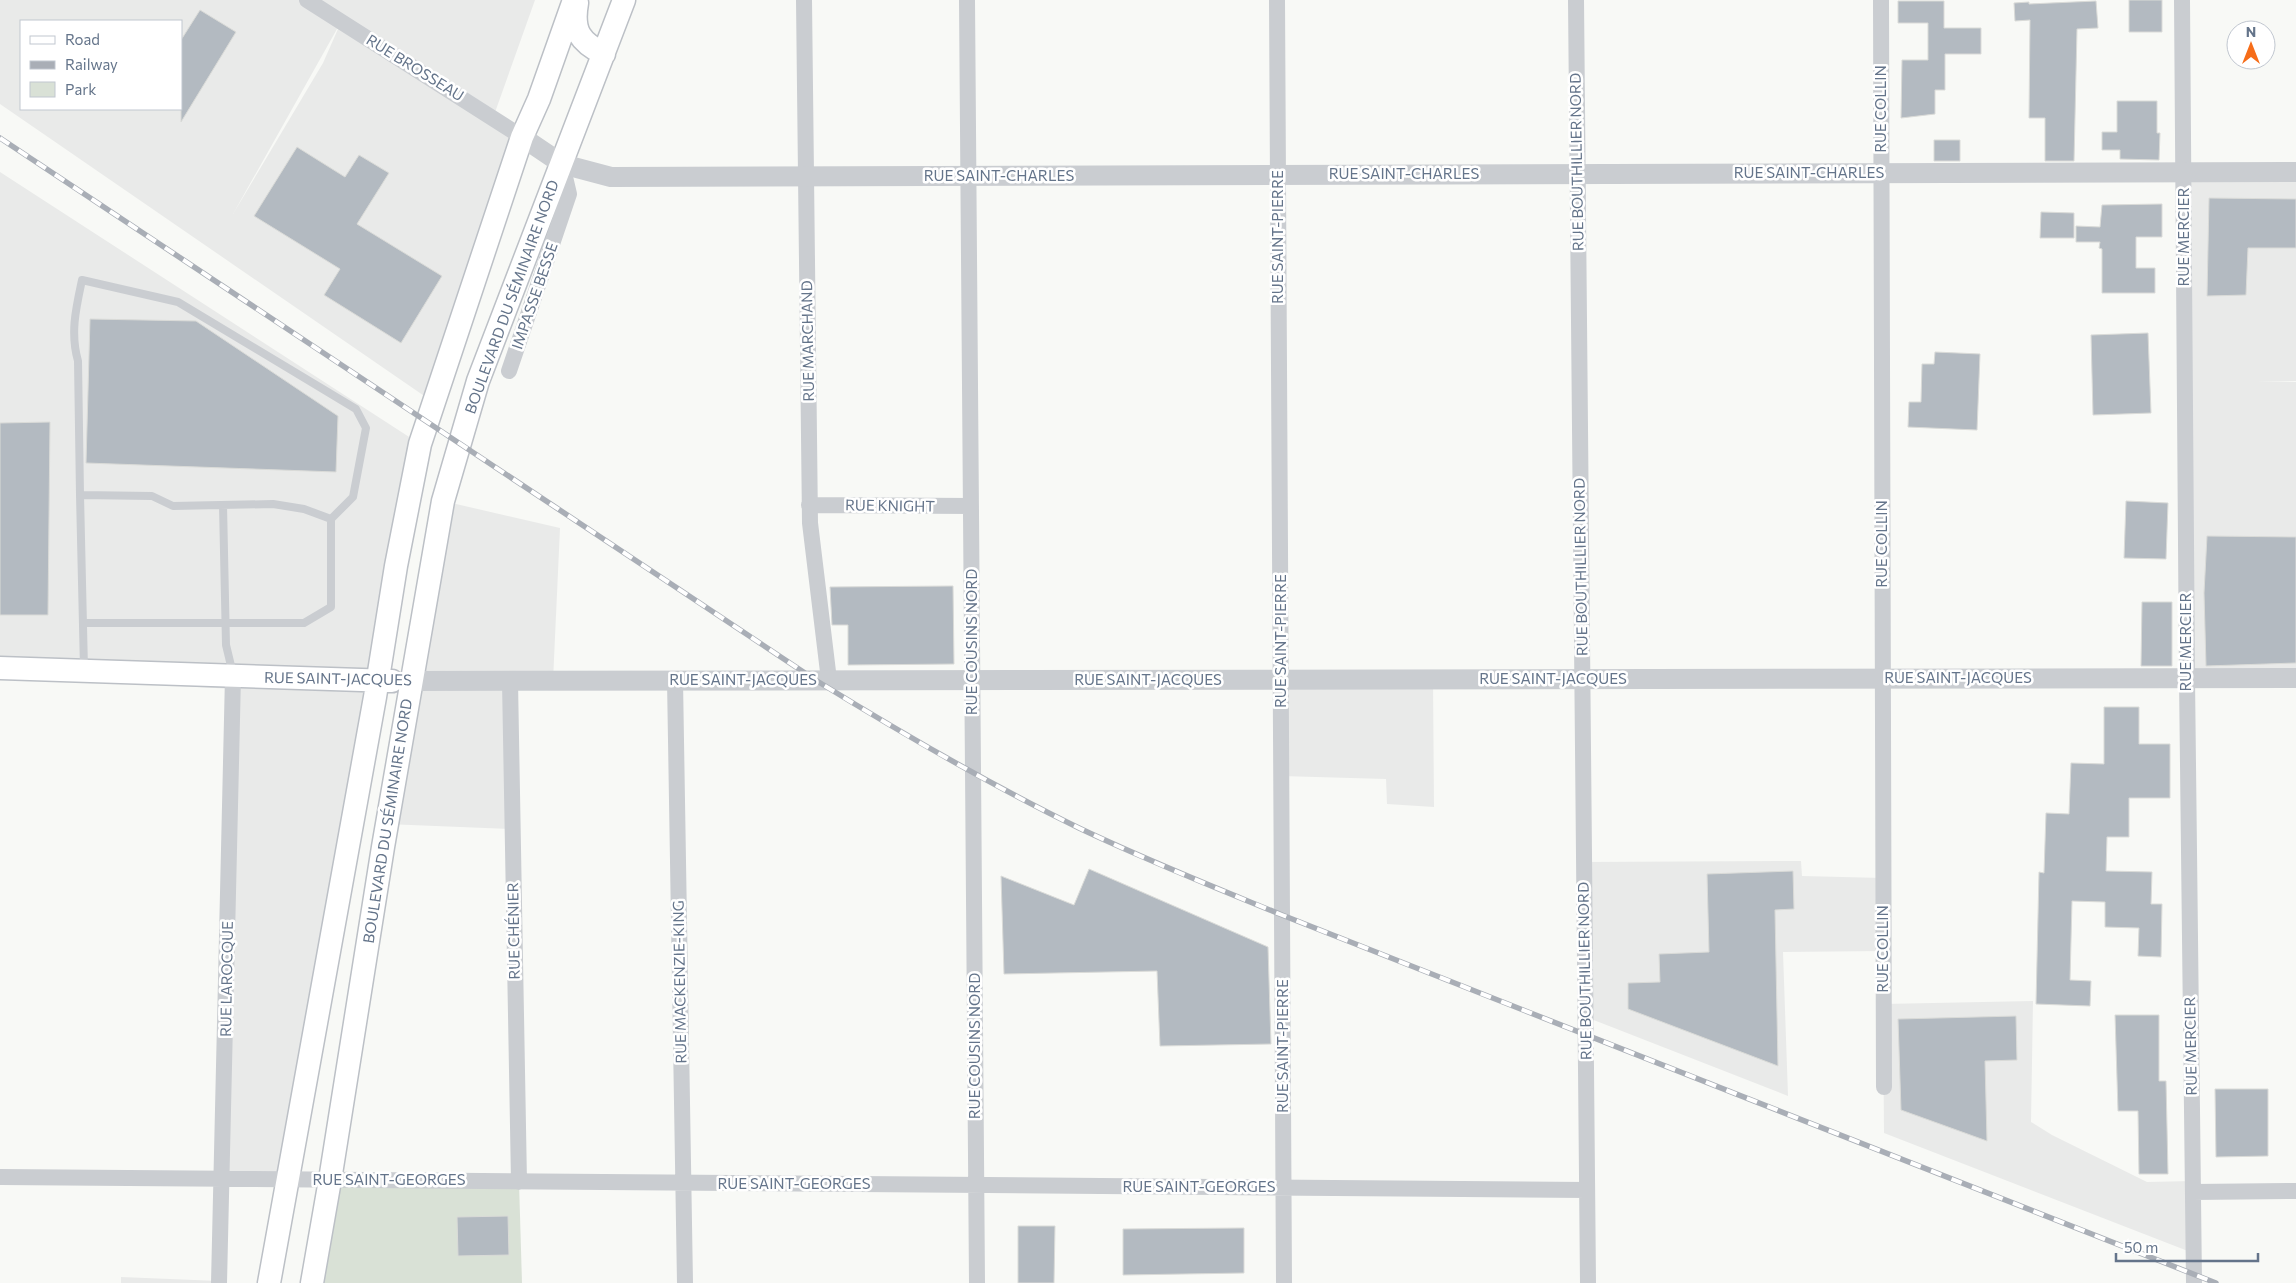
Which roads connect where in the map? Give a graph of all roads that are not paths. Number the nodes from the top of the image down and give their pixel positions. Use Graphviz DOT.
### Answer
graph roads {
  1 [pos="307,0"];
  2 [pos="574,0"];
  3 [pos="578,0"];
  4 [pos="624,0"];
  5 [pos="804,0"];
  6 [pos="967,0"];
  7 [pos="1277,0"];
  8 [pos="1576,0"];
  9 [pos="1881,0"];
  10 [pos="2182,0"];
  11 [pos="604,54"];
  12 [pos="522,137"];
  13 [pos="562,164"];
  14 [pos="2184,172"];
  15 [pos="2296,172"];
  16 [pos="1881,173"];
  17 [pos="1577,174"];
  18 [pos="1278,175"];
  19 [pos="806,176"];
  20 [pos="968,176"];
  21 [pos="509,371"];
  22 [pos="80,495"];
  23 [pos="223,505"];
  24 [pos="810,505"];
  25 [pos="971,506"];
  26 [pos="331,519"];
  27 [pos="83,623"];
  28 [pos="226,623"];
  29 [pos="0,668"];
  30 [pos="84,671"];
  31 [pos="233,676"];
  32 [pos="1882,678"];
  33 [pos="2186,678"];
  34 [pos="2296,678"];
  35 [pos="1281,679"];
  36 [pos="1582,679"];
  37 [pos="675,680"];
  38 [pos="829,680"];
  39 [pos="972,680"];
  40 [pos="378,681"];
  41 [pos="411,681"];
  42 [pos="510,681"];
  43 [pos="1884,1088"];
  44 [pos="0,1177"];
  45 [pos="222,1179"];
  46 [pos="287,1180"];
  47 [pos="330,1180"];
  48 [pos="519,1182"];
  49 [pos="683,1183"];
  50 [pos="976,1185"];
  51 [pos="1284,1188"];
  52 [pos="1587,1190"];
  53 [pos="2296,1191"];
  54 [pos="2193,1192"];
  55 [pos="219,1283"];
  56 [pos="269,1283"];
  57 [pos="312,1283"];
  58 [pos="685,1283"];
  59 [pos="977,1283"];
  60 [pos="1284,1283"];
  61 [pos="1588,1283"];
  62 [pos="2194,1283"];
  1 -- 12 [label="street, RUE BROSSEAU"];
  2 -- 12 [label="main road"];
  3 -- 11 [label="main road"];
  4 -- 11 [label="main road, BOULEVARD DU SÉMINAIRE NORD"];
  5 -- 19 [label="street, RUE MARCHAND"];
  6 -- 20 [label="street, RUE COUSINS NORD"];
  7 -- 18 [label="street, RUE SAINT-PIERRE"];
  8 -- 17 [label="street, RUE BOUTHILLIER NORD"];
  9 -- 16 [label="street, RUE COLLIN"];
  10 -- 14 [label="street, RUE MERCIER"];
  11 -- 13 [label="main road, BOULEVARD DU SÉMINAIRE NORD"];
  12 -- 13 [label="street, RUE SAINT-CHARLES"];
  12 -- 40 [label="main road"];
  13 -- 19 [label="street, RUE SAINT-CHARLES"];
  13 -- 21 [label="street, IMPASSE BESSE"];
  13 -- 41 [label="main road, BOULEVARD DU SÉMINAIRE NORD"];
  14 -- 15 [label="street, RUE SAINT-CHARLES"];
  14 -- 16 [label="street, RUE SAINT-CHARLES"];
  14 -- 33 [label="street, RUE MERCIER"];
  16 -- 17 [label="street, RUE SAINT-CHARLES"];
  16 -- 32 [label="street, RUE COLLIN"];
  17 -- 18 [label="street, RUE SAINT-CHARLES"];
  17 -- 36 [label="street, RUE BOUTHILLIER NORD"];
  18 -- 20 [label="street, RUE SAINT-CHARLES"];
  18 -- 35 [label="street, RUE SAINT-PIERRE"];
  19 -- 20 [label="street, RUE SAINT-CHARLES"];
  19 -- 24 [label="street, RUE MARCHAND"];
  20 -- 25 [label="street, RUE COUSINS NORD"];
  22 -- 23 [label="lane"];
  22 -- 26 [label="lane"];
  22 -- 27 [label="lane"];
  23 -- 26 [label="lane"];
  23 -- 28 [label="lane"];
  24 -- 25 [label="street, RUE KNIGHT"];
  24 -- 38 [label="street, RUE MARCHAND"];
  25 -- 39 [label="street, RUE COUSINS NORD"];
  26 -- 28 [label="lane"];
  27 -- 28 [label="lane"];
  27 -- 30 [label="lane"];
  28 -- 31 [label="lane"];
  29 -- 30 [label="main road, RUE SAINT-JACQUES"];
  30 -- 31 [label="main road, RUE SAINT-JACQUES"];
  31 -- 40 [label="main road, RUE SAINT-JACQUES"];
  31 -- 45 [label="street, RUE LAROCQUE"];
  32 -- 33 [label="street, RUE SAINT-JACQUES"];
  32 -- 36 [label="street, RUE SAINT-JACQUES"];
  32 -- 43 [label="street, RUE COLLIN"];
  33 -- 34 [label="street, RUE SAINT-JACQUES"];
  33 -- 54 [label="street, RUE MERCIER"];
  35 -- 36 [label="street, RUE SAINT-JACQUES"];
  35 -- 39 [label="street, RUE SAINT-JACQUES"];
  35 -- 51 [label="street, RUE SAINT-PIERRE"];
  36 -- 52 [label="street, RUE BOUTHILLIER NORD"];
  37 -- 38 [label="street, RUE SAINT-JACQUES"];
  37 -- 42 [label="street, RUE SAINT-JACQUES"];
  37 -- 49 [label="street, RUE MACKENZIE-KING"];
  38 -- 39 [label="street, RUE SAINT-JACQUES"];
  39 -- 50 [label="street, RUE COUSINS NORD"];
  40 -- 41 [label="main road, RUE SAINT-JACQUES"];
  40 -- 46 [label="main road"];
  41 -- 42 [label="street, RUE SAINT-JACQUES"];
  41 -- 47 [label="main road, BOULEVARD DU SÉMINAIRE NORD"];
  42 -- 48 [label="street, RUE CHÉNIER"];
  44 -- 45 [label="street, RUE SAINT-GEORGES"];
  45 -- 46 [label="street, RUE SAINT-GEORGES"];
  45 -- 55 [label="street, RUE LAROCQUE"];
  46 -- 47 [label="street, RUE SAINT-GEORGES"];
  46 -- 56 [label="main road"];
  47 -- 48 [label="street, RUE SAINT-GEORGES"];
  47 -- 57 [label="main road, BOULEVARD DU SÉMINAIRE NORD"];
  48 -- 49 [label="street, RUE SAINT-GEORGES"];
  49 -- 50 [label="street, RUE SAINT-GEORGES"];
  49 -- 58 [label="street, RUE MACKENZIE-KING"];
  50 -- 51 [label="street, RUE SAINT-GEORGES"];
  50 -- 59 [label="street, RUE COUSINS NORD"];
  51 -- 52 [label="street, RUE SAINT-GEORGES"];
  51 -- 60 [label="street, RUE SAINT-PIERRE"];
  52 -- 61 [label="street, RUE BOUTHILLIER NORD"];
  53 -- 54 [label="street"];
  54 -- 62 [label="street, RUE MERCIER"];
}
